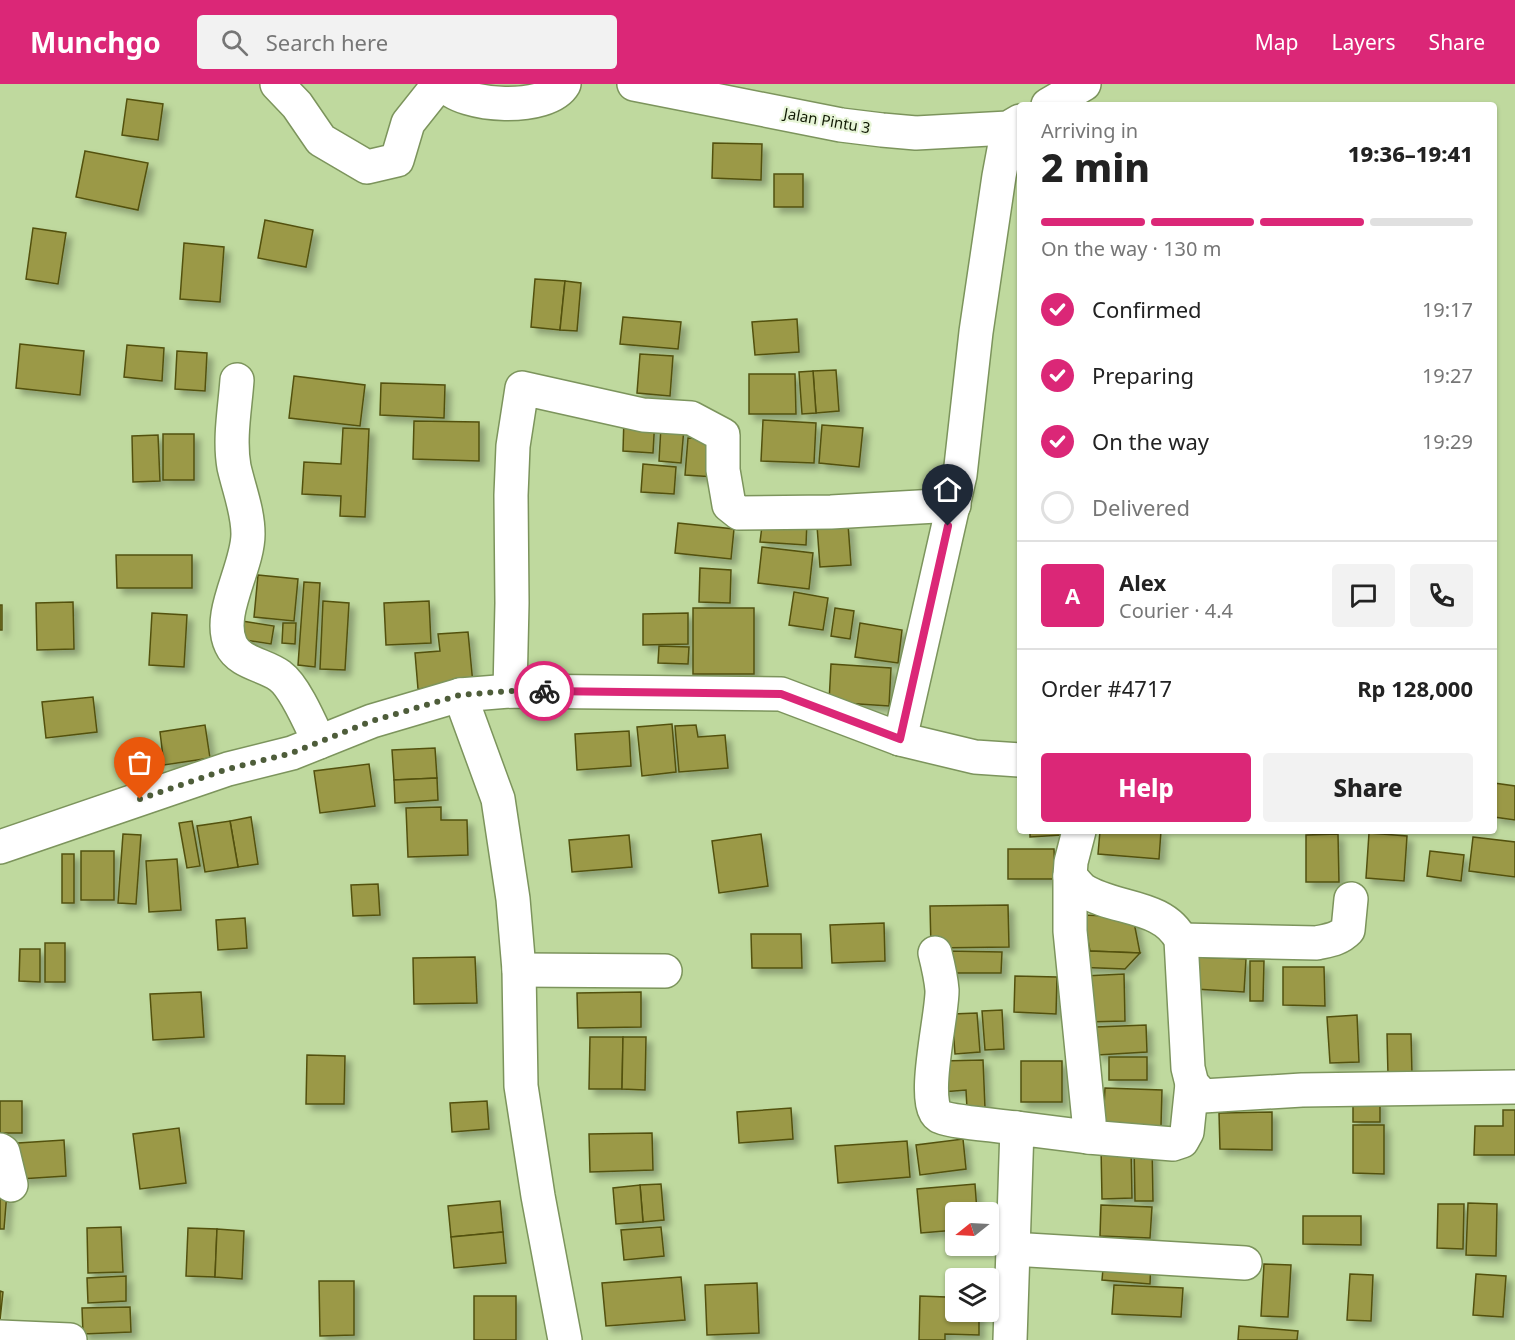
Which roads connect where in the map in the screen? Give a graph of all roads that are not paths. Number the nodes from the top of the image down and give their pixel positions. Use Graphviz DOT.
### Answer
graph roads {
  1 [pos="277,84"];
  2 [pos="439,84"];
  3 [pos="444,84"];
  4 [pos="564,84"];
  5 [pos="634,84"];
  6 [pos="1084,84"];
  7 [pos="1053,102"];
  8 [pos="1014,124"];
  9 [pos="237,380"];
  10 [pos="954,505"];
  11 [pos="510,691"];
  12 [pos="460,695"];
  13 [pos="900,739"];
  14 [pos="319,742"];
  15 [pos="1017,760"];
  16 [pos="1078,834"];
  17 [pos="0,847"];
  18 [pos="1070,876"];
  19 [pos="1351,899"];
  20 [pos="1181,940"];
  21 [pos="935,954"];
  22 [pos="519,970"];
  23 [pos="665,971"];
  24 [pos="1192,1084"];
  25 [pos="1515,1087"];
  26 [pos="1017,1128"];
  27 [pos="1088,1137"];
  28 [pos="0,1150"];
  29 [pos="11,1185"];
  30 [pos="1013,1249"];
  31 [pos="1245,1263"];
  32 [pos="0,1337"];
  33 [pos="70,1340"];
  34 [pos="565,1340"];
  35 [pos="1010,1340"];
  1 -- 2 [label="street"];
  3 -- 4 [label="street"];
  5 -- 8 [label="street, Jalan Pintu 3"];
  6 -- 7 [label="street"];
  8 -- 10 [label="street"];
  9 -- 14 [label="street"];
  10 -- 11 [label="street"];
  10 -- 13 [label="street"];
  11 -- 12 [label="street"];
  11 -- 13 [label="street"];
  12 -- 14 [label="street"];
  12 -- 22 [label="street"];
  13 -- 15 [label="street"];
  14 -- 17 [label="street"];
  16 -- 18 [label="street"];
  18 -- 20 [label="street"];
  18 -- 27 [label="street"];
  19 -- 20 [label="street"];
  20 -- 24 [label="street"];
  21 -- 26 [label="street"];
  22 -- 23 [label="street"];
  22 -- 34 [label="street"];
  24 -- 25 [label="street"];
  24 -- 27 [label="street"];
  26 -- 27 [label="street"];
  26 -- 30 [label="street"];
  28 -- 29 [label="street"];
  30 -- 31 [label="street"];
  30 -- 35 [label="street"];
  32 -- 33 [label="street"];
}
